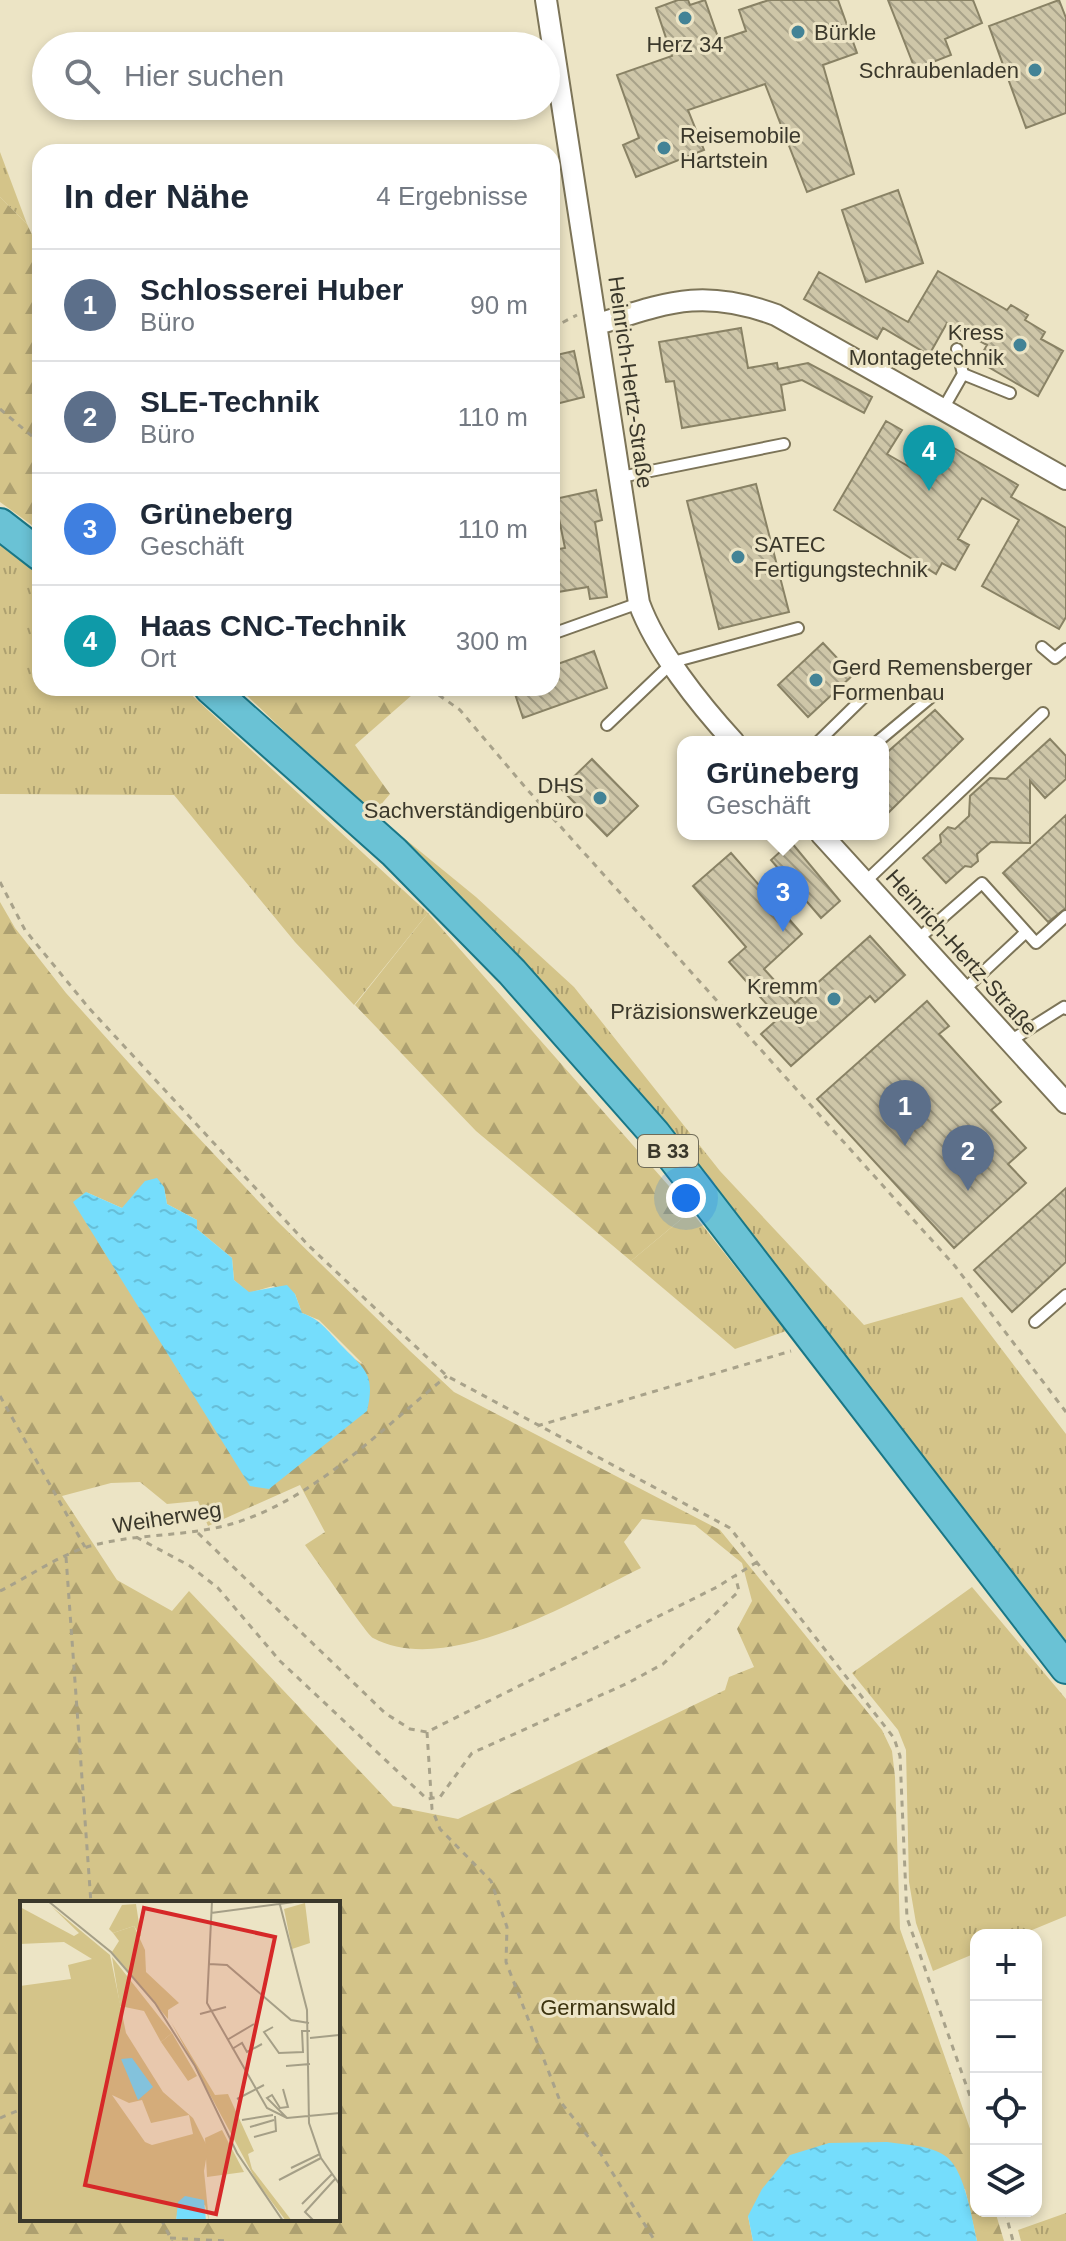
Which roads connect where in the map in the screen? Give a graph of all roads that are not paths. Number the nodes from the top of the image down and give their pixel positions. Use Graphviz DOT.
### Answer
graph roads {
  1 [pos="546,0"];
  2 [pos="551,32"];
  3 [pos="560,86"];
  4 [pos="597,315"];
  5 [pos="957,349"];
  6 [pos="963,374"];
  7 [pos="1010,393"];
  8 [pos="943,409"];
  9 [pos="784,444"];
  10 [pos="621,477"];
  11 [pos="1066,479"];
  12 [pos="0,524"];
  13 [pos="32,549"];
  14 [pos="639,603"];
  15 [pos="798,628"];
  16 [pos="560,631"];
  17 [pos="1042,647"];
  18 [pos="1066,649"];
  19 [pos="673,662"];
  20 [pos="219,696"];
  21 [pos="865,696"];
  22 [pos="931,697"];
  23 [pos="1043,713"];
  24 [pos="607,725"];
  25 [pos="729,736"];
  26 [pos="824,736"];
  27 [pos="884,736"];
  28 [pos="827,840"];
  29 [pos="866,881"];
  30 [pos="1066,916"];
  31 [pos="1026,932"];
  32 [pos="918,939"];
  33 [pos="964,990"];
  34 [pos="1066,1009"];
  35 [pos="1010,1041"];
  36 [pos="1066,1101"];
  37 [pos="1066,1295"];
  38 [pos="1035,1322"];
  39 [pos="1066,1668"];
  1 -- 2 [label="street, Heinrich-Hertz-Straße"];
  3 -- 4 [label="street, Heinrich-Hertz-Straße"];
  4 -- 8 [label="street"];
  4 -- 10 [label="street, Heinrich-Hertz-Straße"];
  5 -- 6 [label="lane"];
  6 -- 7 [label="lane"];
  6 -- 8 [label="lane"];
  8 -- 11 [label="street"];
  9 -- 10 [label="lane"];
  10 -- 14 [label="street, Heinrich-Hertz-Straße"];
  12 -- 13 [label="main road"];
  14 -- 16 [label="lane"];
  14 -- 19 [label="street, Heinrich-Hertz-Straße"];
  15 -- 19 [label="lane"];
  17 -- 18 [label="lane"];
  19 -- 24 [label="lane"];
  19 -- 25 [label="street, Heinrich-Hertz-Straße"];
  20 -- 39 [label="main road, B 33"];
  21 -- 26 [label="lane"];
  22 -- 27 [label="lane"];
  23 -- 29 [label="lane"];
  28 -- 29 [label="street, Heinrich-Hertz-Straße"];
  29 -- 32 [label="street, Heinrich-Hertz-Straße"];
  30 -- 31 [label="lane"];
  31 -- 32 [label="lane"];
  31 -- 33 [label="lane"];
  32 -- 33 [label="street, Heinrich-Hertz-Straße"];
  33 -- 35 [label="street, Heinrich-Hertz-Straße"];
  34 -- 35 [label="lane"];
  35 -- 36 [label="street, Heinrich-Hertz-Straße"];
  37 -- 38 [label="lane"];
}
